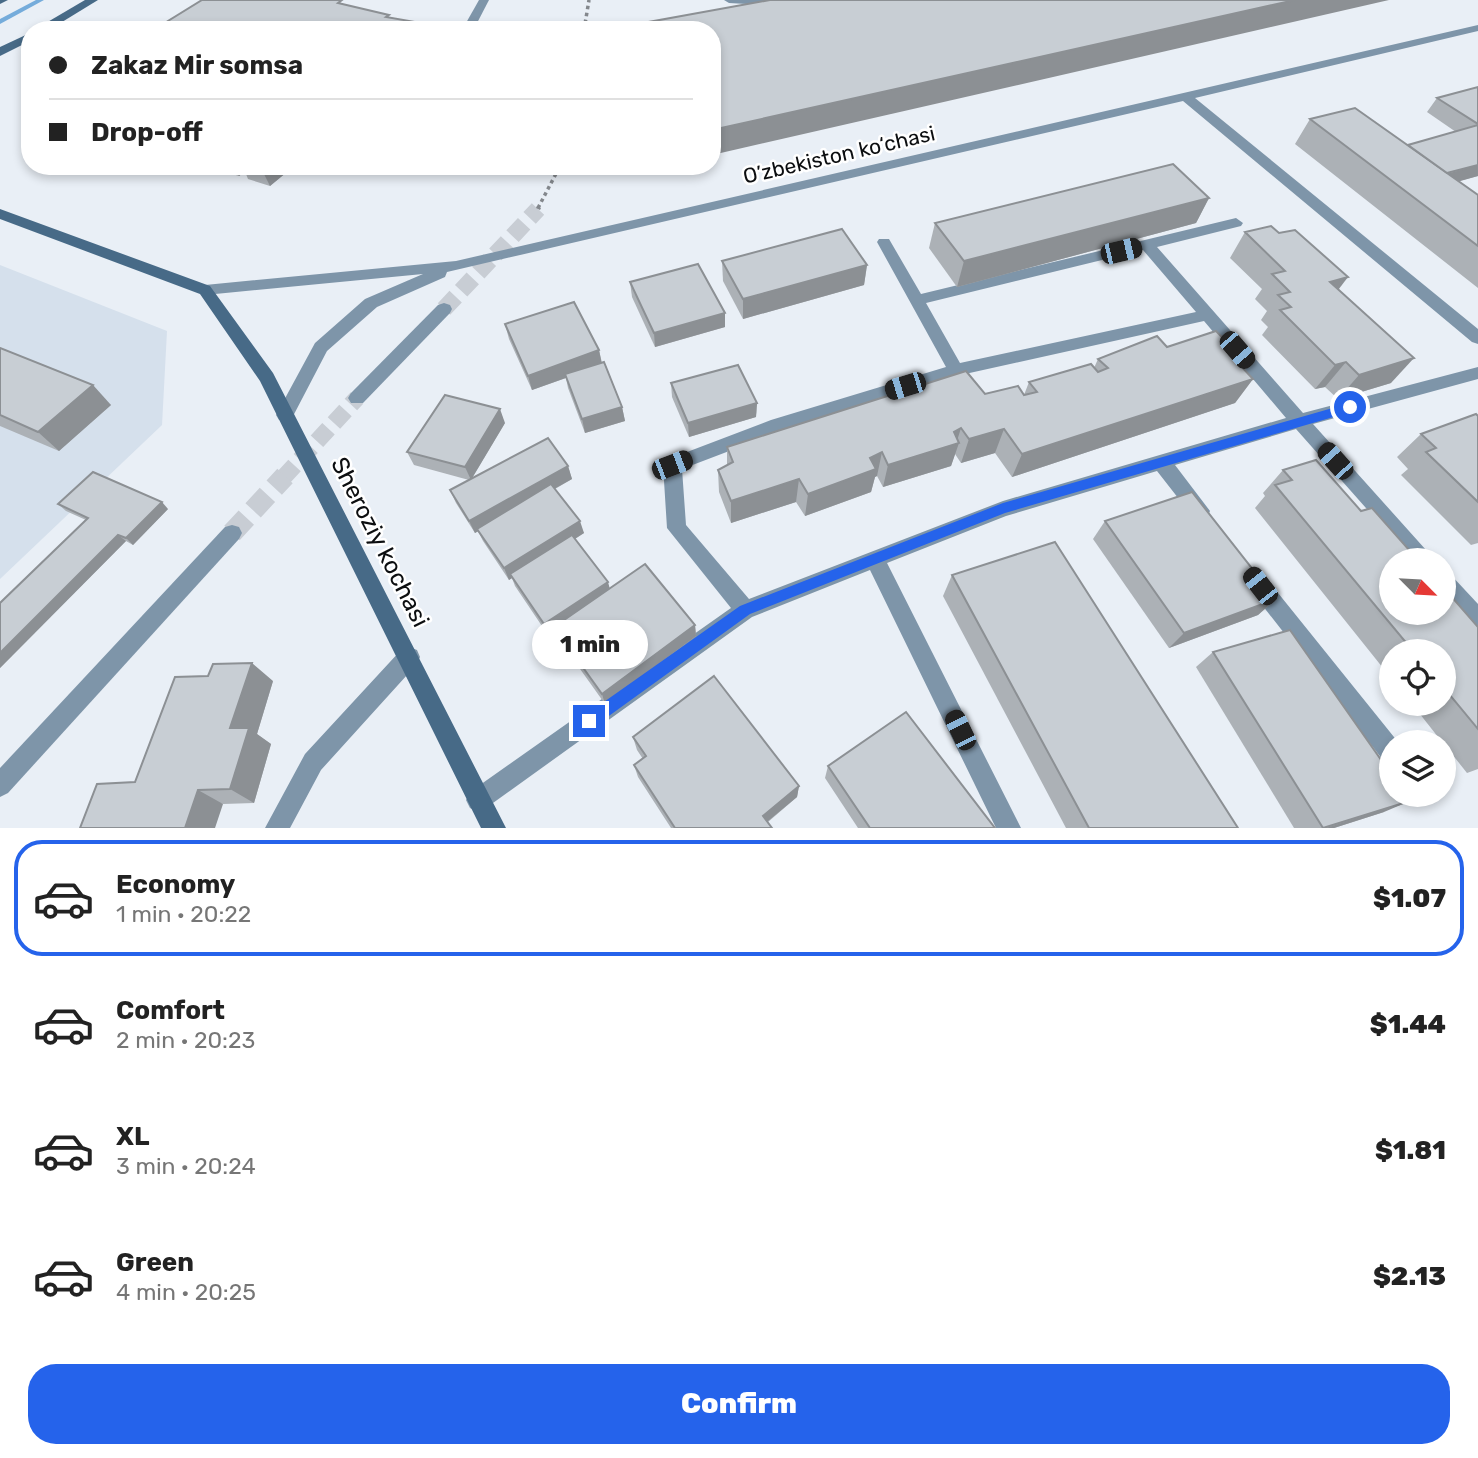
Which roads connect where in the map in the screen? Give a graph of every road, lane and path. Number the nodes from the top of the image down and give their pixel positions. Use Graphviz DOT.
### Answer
graph roads {
  1 [pos="93,0"];
  2 [pos="484,0"];
  3 [pos="589,0"];
  4 [pos="729,0"];
  5 [pos="802,0"];
  6 [pos="56,21"];
  7 [pos="473,21"];
  8 [pos="586,21"];
  9 [pos="1478,28"];
  10 [pos="21,41"];
  11 [pos="0,52"];
  12 [pos="1185,96"];
  13 [pos="555,175"];
  14 [pos="538,209"];
  15 [pos="0,214"];
  16 [pos="1236,223"];
  17 [pos="884,242"];
  18 [pos="1147,245"];
  19 [pos="456,266"];
  20 [pos="205,289"];
  21 [pos="917,300"];
  22 [pos="444,309"];
  23 [pos="1207,314"];
  24 [pos="1478,338"];
  25 [pos="956,370"];
  26 [pos="1478,373"];
  27 [pos="357,398"];
  28 [pos="285,415"];
  29 [pos="1298,421"];
  30 [pos="1161,461"];
  31 [pos="1212,526"];
  32 [pos="232,533"];
  33 [pos="1413,548"];
  34 [pos="875,558"];
  35 [pos="1246,569"];
  36 [pos="1456,594"];
  37 [pos="745,610"];
  38 [pos="1478,619"];
  39 [pos="409,657"];
  40 [pos="1379,737"];
  41 [pos="0,785"];
  42 [pos="478,800"];
  43 [pos="277,828"];
  44 [pos="494,828"];
  45 [pos="1009,828"];
  1 -- 6 [label="street"];
  2 -- 7 [label="street"];
  3 -- 8 [label="path"];
  4 -- 5 [label="street"];
  9 -- 12 [label="street, O’zbekiston ko‘chasi"];
  10 -- 11 [label="street"];
  12 -- 19 [label="street, O’zbekiston ko‘chasi"];
  12 -- 24 [label="street"];
  13 -- 14 [label="path"];
  15 -- 20 [label="street"];
  16 -- 18 [label="street"];
  17 -- 21 [label="street"];
  18 -- 21 [label="street"];
  18 -- 23 [label="street"];
  19 -- 20 [label="street, O’zbekiston ko‘chasi"];
  19 -- 28 [label="street"];
  20 -- 28 [label="street, Sheroziy kochasi"];
  21 -- 25 [label="street"];
  22 -- 27 [label="street"];
  23 -- 25 [label="street"];
  23 -- 29 [label="street"];
  25 -- 37 [label="street"];
  26 -- 29 [label="street"];
  28 -- 39 [label="street, Sheroziy kochasi"];
  29 -- 30 [label="street"];
  29 -- 33 [label="street"];
  30 -- 31 [label="street"];
  30 -- 34 [label="street"];
  32 -- 41 [label="street"];
  34 -- 37 [label="street"];
  34 -- 45 [label="street"];
  35 -- 40 [label="street"];
  36 -- 38 [label="street"];
  37 -- 42 [label="street"];
  39 -- 42 [label="street, Sheroziy kochasi"];
  39 -- 43 [label="street"];
  42 -- 44 [label="street, Sheroziy kochasi"];
}
